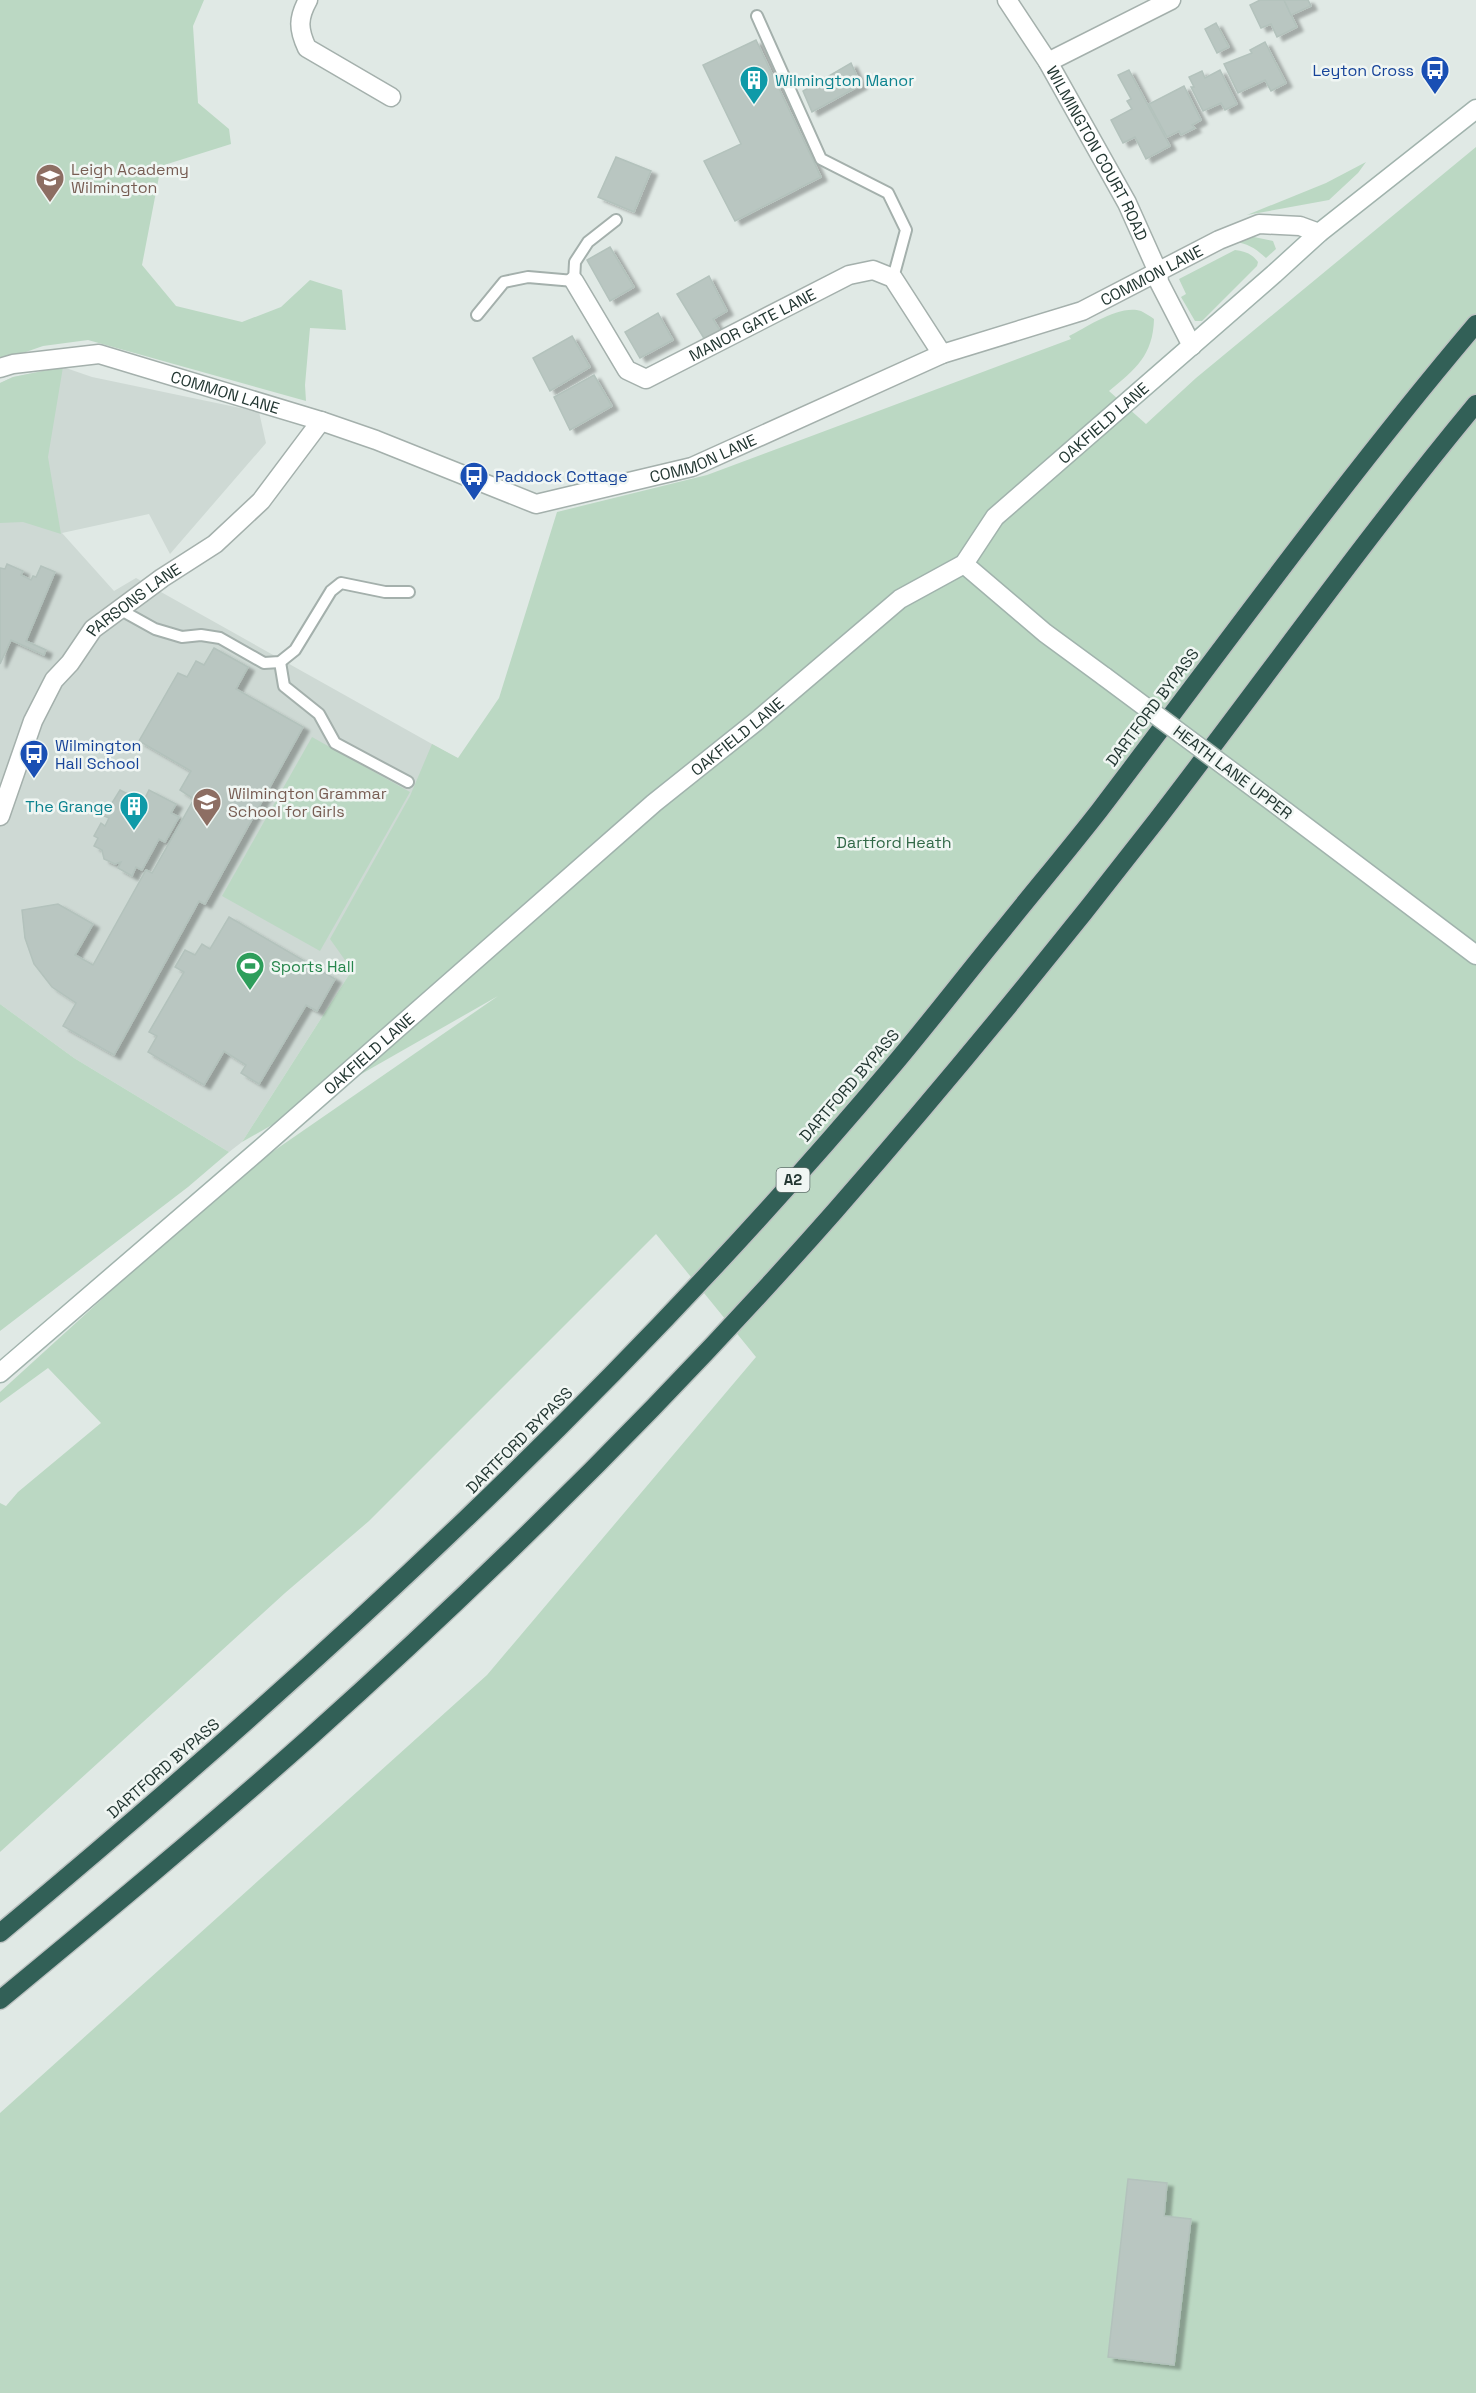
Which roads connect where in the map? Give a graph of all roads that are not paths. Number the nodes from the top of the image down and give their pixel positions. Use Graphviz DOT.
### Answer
graph roads {
  1 [pos="308,0"];
  2 [pos="1007,0"];
  3 [pos="1171,0"];
  4 [pos="757,16"];
  5 [pos="1048,62"];
  6 [pos="391,97"];
  7 [pos="1476,109"];
  8 [pos="616,220"];
  9 [pos="1318,233"];
  10 [pos="1158,272"];
  11 [pos="893,278"];
  12 [pos="574,281"];
  13 [pos="477,315"];
  14 [pos="1476,324"];
  15 [pos="1192,346"];
  16 [pos="942,354"];
  17 [pos="0,368"];
  18 [pos="1476,404"];
  19 [pos="321,421"];
  20 [pos="964,564"];
  21 [pos="409,592"];
  22 [pos="119,609"];
  23 [pos="280,662"];
  24 [pos="408,782"];
  25 [pos="0,816"];
  26 [pos="1476,955"];
  27 [pos="0,1372"];
  28 [pos="0,1933"];
  29 [pos="0,2000"];
  1 -- 6 [label="street"];
  2 -- 5 [label="street, WILMINGTON COURT ROAD"];
  3 -- 5 [label="street"];
  4 -- 11 [label="lane"];
  5 -- 10 [label="street, WILMINGTON COURT ROAD"];
  7 -- 9 [label="street, OAKFIELD LANE"];
  8 -- 12 [label="lane"];
  9 -- 10 [label="street, COMMON LANE"];
  9 -- 15 [label="street, OAKFIELD LANE"];
  10 -- 15 [label="street, WILMINGTON COURT ROAD"];
  10 -- 16 [label="street, COMMON LANE"];
  11 -- 12 [label="street, MANOR GATE LANE"];
  11 -- 16 [label="street"];
  12 -- 13 [label="lane"];
  14 -- 28 [label="highway, DARTFORD BYPASS / A2"];
  15 -- 20 [label="street, OAKFIELD LANE"];
  16 -- 19 [label="street, COMMON LANE"];
  17 -- 19 [label="street, COMMON LANE"];
  18 -- 29 [label="highway"];
  19 -- 22 [label="street, PARSONS LANE"];
  20 -- 26 [label="street, HEATH LANE UPPER, bridge"];
  20 -- 27 [label="street, OAKFIELD LANE"];
  21 -- 23 [label="lane"];
  22 -- 23 [label="lane"];
  22 -- 25 [label="street, PARSONS LANE"];
  23 -- 24 [label="lane"];
}
